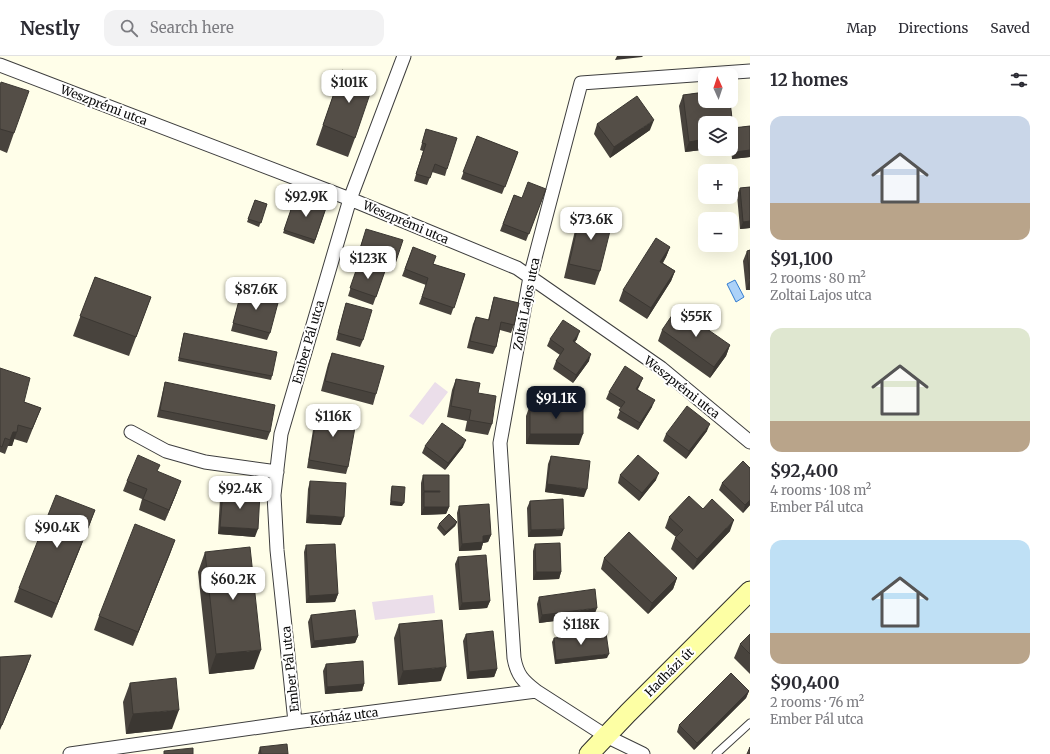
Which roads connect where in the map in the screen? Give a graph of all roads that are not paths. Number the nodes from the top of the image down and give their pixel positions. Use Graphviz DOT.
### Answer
graph roads {
  1 [pos="404,56"];
  2 [pos="0,65"];
  3 [pos="750,70"];
  4 [pos="350,199"];
  5 [pos="530,277"];
  6 [pos="132,432"];
  7 [pos="750,442"];
  8 [pos="277,472"];
  9 [pos="750,591"];
  10 [pos="536,691"];
  11 [pos="295,722"];
  12 [pos="750,723"];
  13 [pos="606,736"];
  14 [pos="70,754"];
  15 [pos="589,754"];
  16 [pos="643,754"];
  17 [pos="716,754"];
  1 -- 4 [label="street, Ember Pál utca"];
  2 -- 4 [label="street, Weszprémi utca"];
  3 -- 5 [label="street, Zoltai Lajos utca"];
  4 -- 5 [label="street, Weszprémi utca"];
  4 -- 8 [label="street, Ember Pál utca"];
  5 -- 7 [label="street, Weszprémi utca"];
  5 -- 10 [label="street, Zoltai Lajos utca"];
  6 -- 8 [label="street"];
  8 -- 11 [label="street, Ember Pál utca"];
  9 -- 13 [label="street, Hadházi út"];
  10 -- 11 [label="street, Kórház utca"];
  10 -- 13 [label="street"];
  11 -- 14 [label="street, Kórház utca"];
  12 -- 17 [label="lane"];
  13 -- 15 [label="street, Hadházi út"];
  13 -- 16 [label="street"];
}
